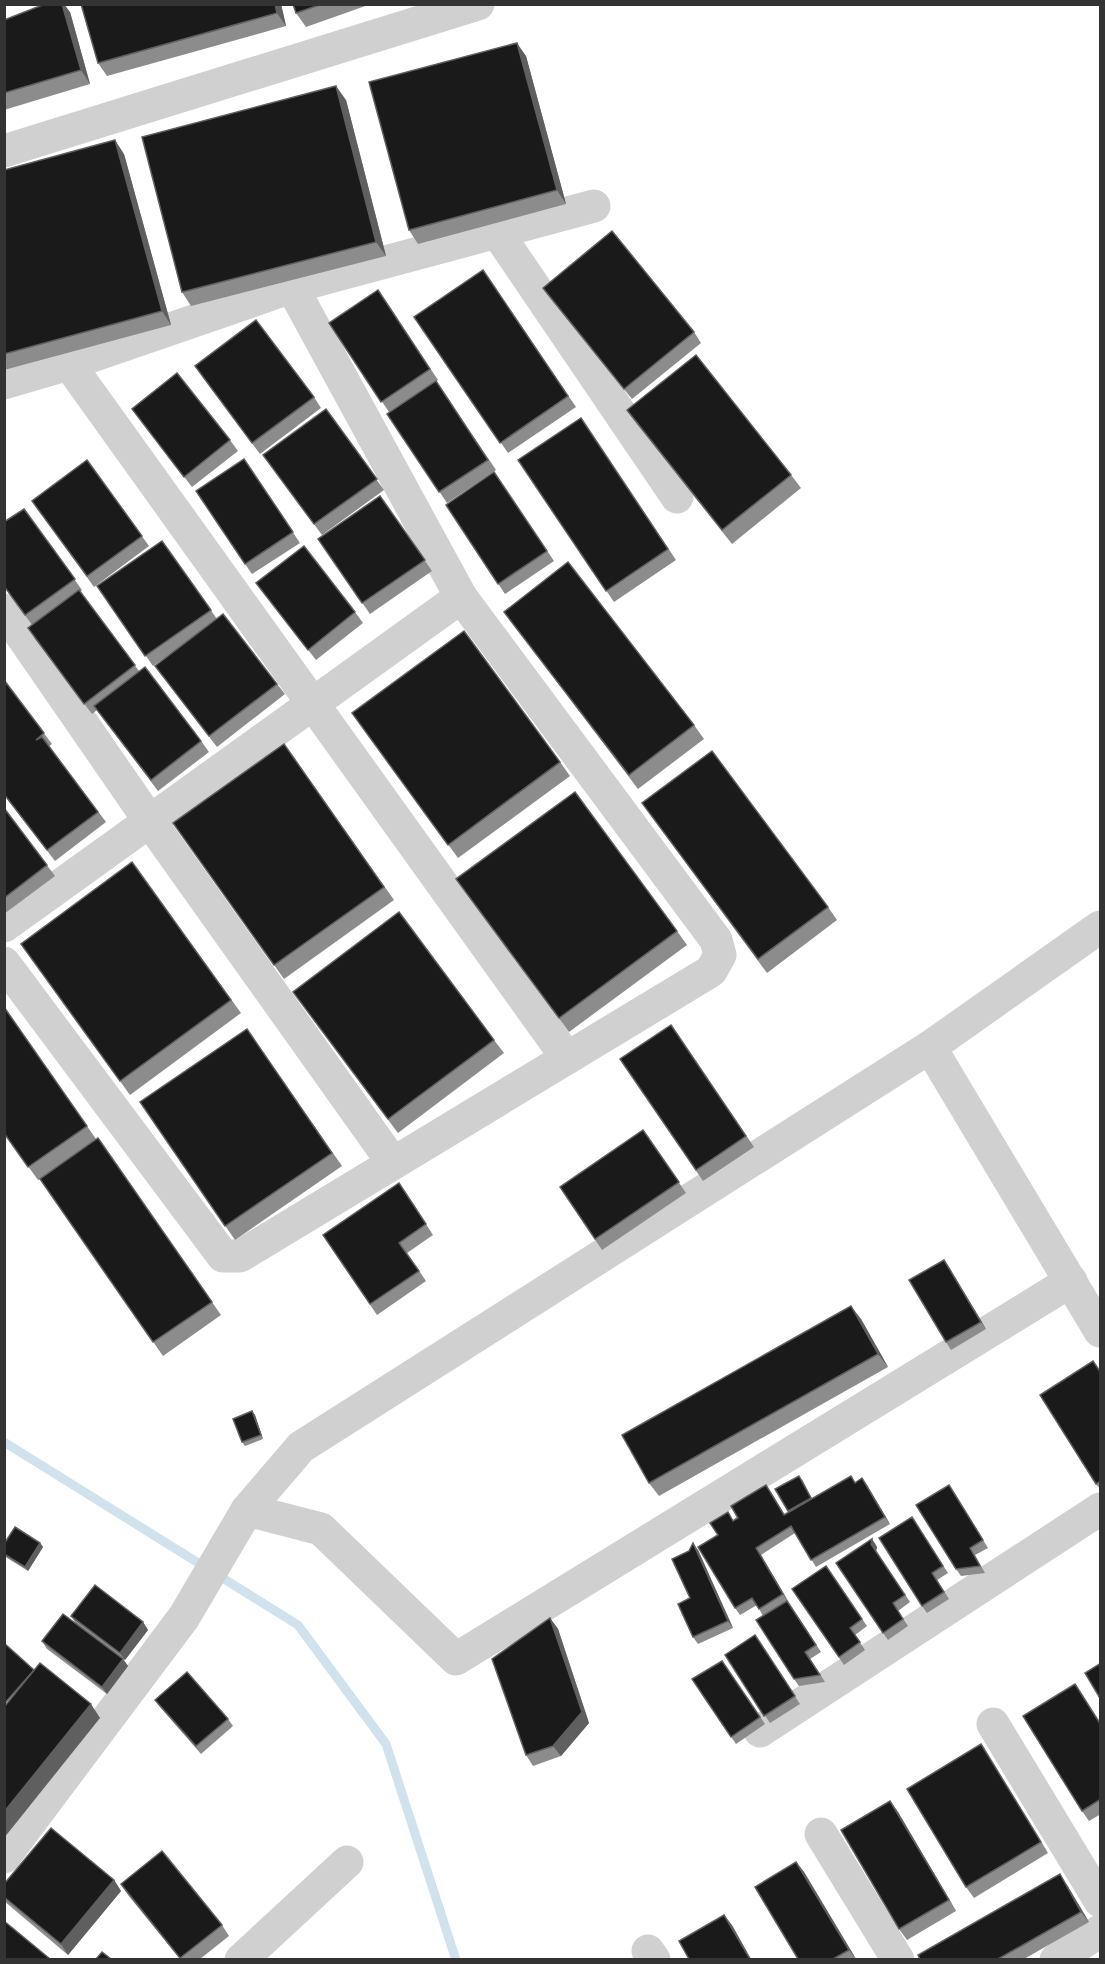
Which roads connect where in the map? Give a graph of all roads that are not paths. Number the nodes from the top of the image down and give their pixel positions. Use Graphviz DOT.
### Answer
graph roads {
  1 [pos="478,4"];
  2 [pos="4,151"];
  3 [pos="594,206"];
  4 [pos="497,232"];
  5 [pos="292,287"];
  6 [pos="69,363"];
  7 [pos="4,383"];
  8 [pos="677,497"];
  9 [pos="461,597"];
  10 [pos="4,610"];
  11 [pos="314,705"];
  12 [pos="148,820"];
  13 [pos="4,926"];
  14 [pos="1101,927"];
  15 [pos="4,963"];
  16 [pos="930,1047"];
  17 [pos="567,1058"];
  18 [pos="393,1163"];
  19 [pos="1071,1281"];
  20 [pos="1101,1331"];
  21 [pos="1101,1509"];
  22 [pos="247,1510"];
  23 [pos="993,1724"];
  24 [pos="760,1731"];
  25 [pos="821,1834"];
  26 [pos="4,1857"];
  27 [pos="347,1862"];
  28 [pos="1101,1901"];
  29 [pos="1101,1931"];
  30 [pos="241,1959"];
  31 [pos="898,1959"];
  32 [pos="1056,1959"];
  1 -- 2 [label="street"];
  3 -- 4 [label="street"];
  4 -- 5 [label="street"];
  4 -- 8 [label="street"];
  5 -- 6 [label="street"];
  5 -- 9 [label="street"];
  6 -- 7 [label="street"];
  6 -- 11 [label="street"];
  9 -- 11 [label="street"];
  9 -- 17 [label="street"];
  10 -- 12 [label="street"];
  11 -- 12 [label="street"];
  11 -- 17 [label="street"];
  12 -- 13 [label="street"];
  12 -- 18 [label="street"];
  14 -- 16 [label="street"];
  15 -- 18 [label="street"];
  16 -- 19 [label="street"];
  16 -- 22 [label="street"];
  17 -- 18 [label="street"];
  19 -- 20 [label="street"];
  19 -- 22 [label="street"];
  21 -- 24 [label="street"];
  22 -- 26 [label="street"];
  23 -- 28 [label="street"];
  25 -- 31 [label="street"];
  27 -- 30 [label="street"];
  29 -- 32 [label="street"];
}
